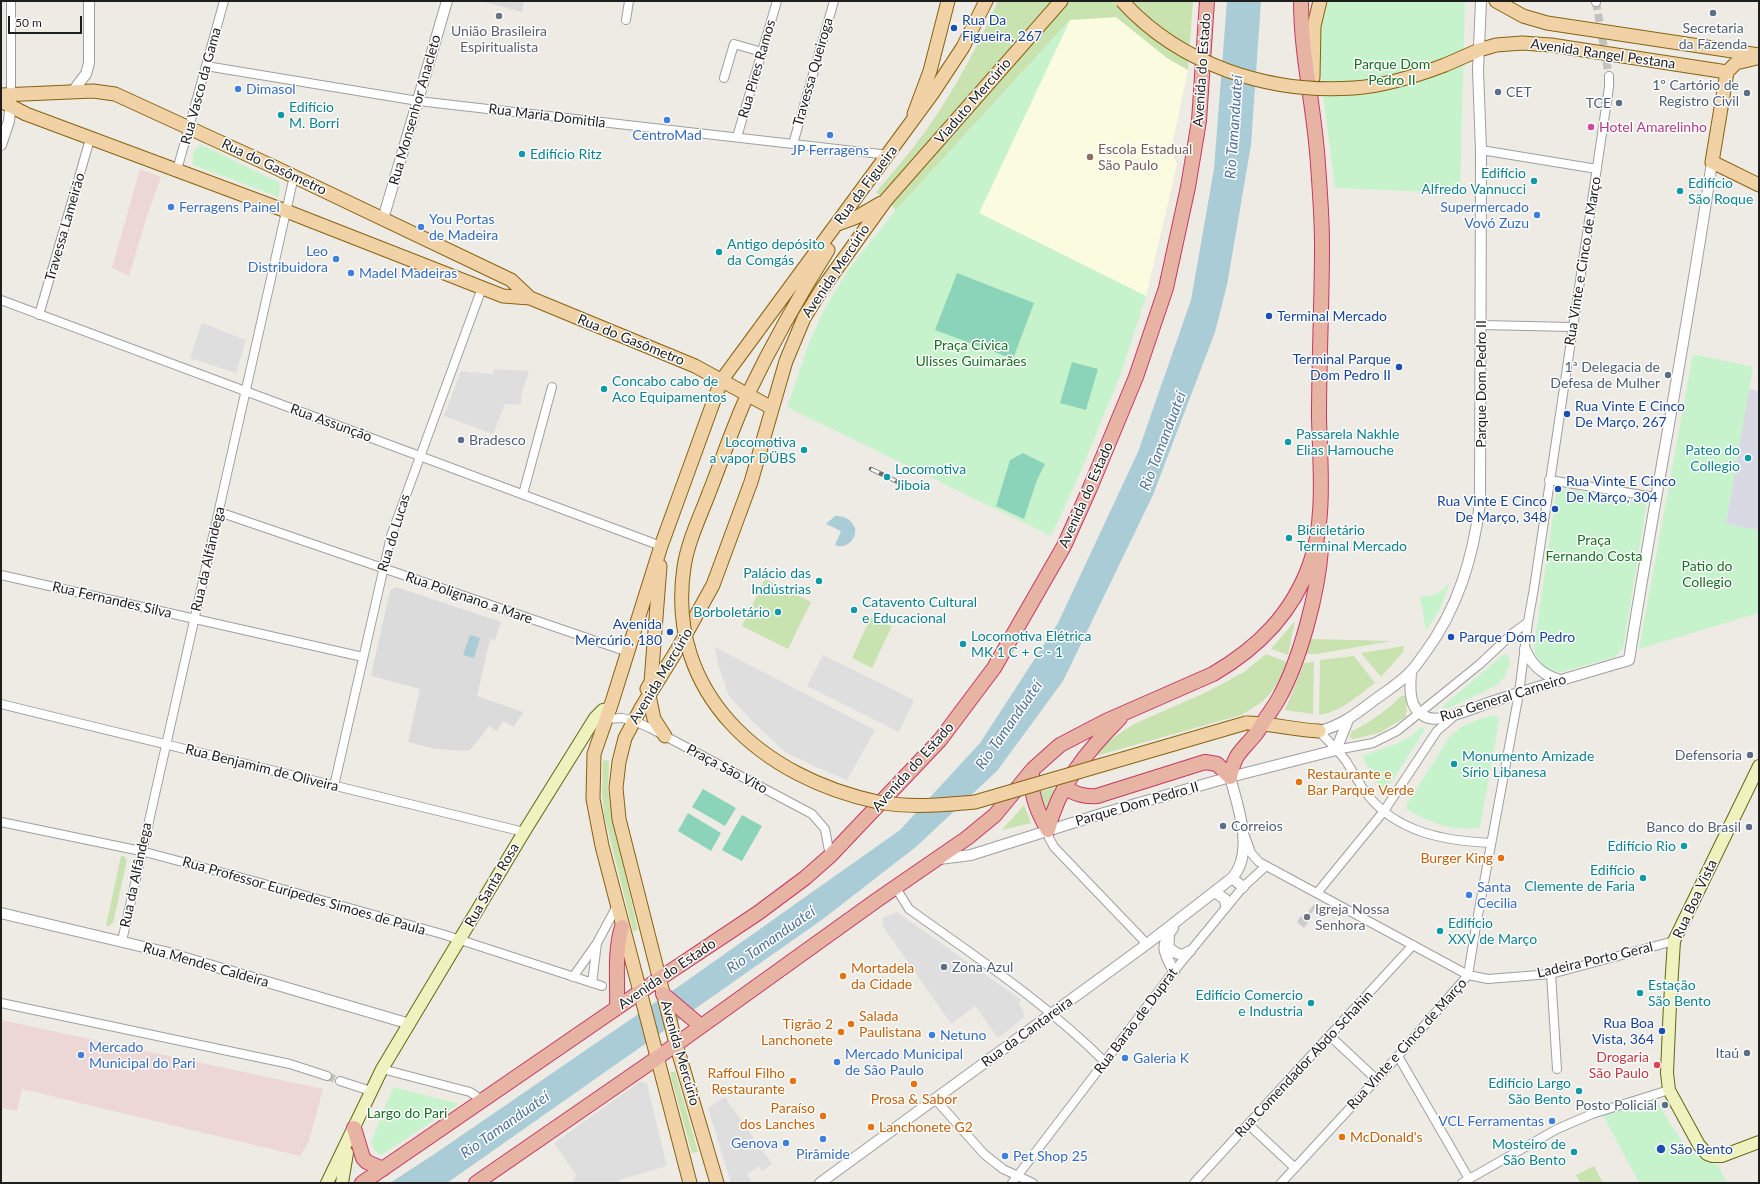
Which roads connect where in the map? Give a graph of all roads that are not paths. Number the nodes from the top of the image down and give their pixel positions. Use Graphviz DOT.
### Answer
graph roads {
  1 [pos="11,1"];
  2 [pos="89,1"];
  3 [pos="224,1"];
  4 [pos="447,1"];
  5 [pos="629,1"];
  6 [pos="777,1"];
  7 [pos="834,1"];
  8 [pos="948,1"];
  9 [pos="986,1"];
  10 [pos="1061,1"];
  11 [pos="1122,1"];
  12 [pos="1207,1"];
  13 [pos="1301,1"];
  14 [pos="1320,1"];
  15 [pos="1481,1"];
  16 [pos="1496,1"];
  17 [pos="626,20"];
  18 [pos="1479,50"];
  19 [pos="762,52"];
  20 [pos="1759,55"];
  21 [pos="1759,58"];
  22 [pos="206,66"];
  23 [pos="1727,72"];
  24 [pos="1609,76"];
  25 [pos="724,78"];
  26 [pos="73,92"];
  27 [pos="6,100"];
  28 [pos="418,101"];
  29 [pos="1313,110"];
  30 [pos="910,126"];
  31 [pos="189,127"];
  32 [pos="737,137"];
  33 [pos="90,139"];
  34 [pos="793,144"];
  35 [pos="1,146"];
  36 [pos="1481,150"];
  37 [pos="889,155"];
  38 [pos="1712,162"];
  39 [pos="1597,169"];
  40 [pos="177,170"];
  41 [pos="294,176"];
  42 [pos="1759,185"];
  43 [pos="886,200"];
  44 [pos="286,210"];
  45 [pos="383,219"];
  46 [pos="838,224"];
  47 [pos="482,288"];
  48 [pos="801,293"];
  49 [pos="530,298"];
  50 [pos="1,300"];
  51 [pos="39,315"];
  52 [pos="1481,324"];
  53 [pos="1572,327"];
  54 [pos="786,361"];
  55 [pos="721,381"];
  56 [pos="552,387"];
  57 [pos="246,391"];
  58 [pos="748,395"];
  59 [pos="772,408"];
  60 [pos="419,455"];
  61 [pos="1549,480"];
  62 [pos="523,494"];
  63 [pos="1655,497"];
  64 [pos="219,512"];
  65 [pos="1320,520"];
  66 [pos="660,548"];
  67 [pos="383,569"];
  68 [pos="1,575"];
  69 [pos="194,619"];
  70 [pos="1528,622"];
  71 [pos="1525,650"];
  72 [pos="628,652"];
  73 [pos="363,657"];
  74 [pos="1411,672"];
  75 [pos="1560,680"];
  76 [pos="1519,693"];
  77 [pos="646,699"];
  78 [pos="1,704"];
  79 [pos="1127,711"];
  80 [pos="1420,714"];
  81 [pos="1458,714"];
  82 [pos="604,716"];
  83 [pos="1348,720"];
  84 [pos="634,721"];
  85 [pos="1263,723"];
  86 [pos="1319,731"];
  87 [pos="665,736"];
  88 [pos="166,744"];
  89 [pos="1336,750"];
  90 [pos="1759,766"];
  91 [pos="1032,769"];
  92 [pos="1230,777"];
  93 [pos="334,786"];
  94 [pos="1064,788"];
  95 [pos="1384,811"];
  96 [pos="1,822"];
  97 [pos="1048,830"];
  98 [pos="524,832"];
  99 [pos="1244,833"];
  100 [pos="1491,843"];
  101 [pos="142,851"];
  102 [pos="830,856"];
  103 [pos="938,859"];
  104 [pos="1266,866"];
  105 [pos="1232,878"];
  106 [pos="1242,887"];
  107 [pos="896,888"];
  108 [pos="1216,893"];
  109 [pos="1316,893"];
  110 [pos="617,906"];
  111 [pos="1226,906"];
  112 [pos="1,913"];
  113 [pos="1181,919"];
  114 [pos="622,927"];
  115 [pos="1171,931"];
  116 [pos="460,940"];
  117 [pos="122,941"];
  118 [pos="1674,941"];
  119 [pos="597,943"];
  120 [pos="1147,944"];
  121 [pos="1413,945"];
  122 [pos="1190,952"];
  123 [pos="1164,954"];
  124 [pos="1174,971"];
  125 [pos="1551,974"];
  126 [pos="1468,975"];
  127 [pos="573,977"];
  128 [pos="592,983"];
  129 [pos="602,986"];
  130 [pos="661,987"];
  131 [pos="640,995"];
  132 [pos="1,1002"];
  133 [pos="617,1008"];
  134 [pos="1052,1014"];
  135 [pos="410,1024"];
  136 [pos="701,1026"];
  137 [pos="1330,1036"];
  138 [pos="676,1044"];
  139 [pos="1398,1056"];
  140 [pos="657,1058"];
  141 [pos="1105,1062"];
  142 [pos="382,1069"];
  143 [pos="1557,1069"];
  144 [pos="327,1076"];
  145 [pos="1376,1079"];
  146 [pos="340,1081"];
  147 [pos="1669,1090"];
  148 [pos="371,1091"];
  149 [pos="482,1100"];
  150 [pos="936,1100"];
  151 [pos="1248,1124"];
  152 [pos="354,1128"];
  153 [pos="1759,1142"];
  154 [pos="1295,1168"];
  155 [pos="383,1169"];
  156 [pos="1015,1180"];
  157 [pos="1466,1181"];
  158 [pos="327,1183"];
  159 [pos="342,1183"];
  160 [pos="362,1183"];
  161 [pos="476,1183"];
  162 [pos="690,1183"];
  163 [pos="717,1183"];
  164 [pos="820,1183"];
  165 [pos="1033,1183"];
  166 [pos="1194,1183"];
  167 [pos="1281,1183"];
  1 -- 27 [label="street"];
  2 -- 26 [label="street"];
  3 -- 22 [label="street, Rua Vasco da Gama"];
  4 -- 28 [label="street, Rua Monsenhor Anacleto"];
  5 -- 17 [label="street"];
  6 -- 19 [label="street, Rua Pires Ramos"];
  7 -- 34 [label="street, Travessa Queiroga"];
  8 -- 30 [label="main road"];
  9 -- 30 [label="main road, Rua da Figueira"];
  10 -- 43 [label="main road, Viaduto Mercúrio"];
  11 -- 18 [label="main road, Avenida Rangel Pestana, bridge"];
  12 -- 102 [label="highway, Avenida do Estado"];
  13 -- 29 [label="highway"];
  14 -- 29 [label="main road"];
  15 -- 18 [label="street, Parque Dom Pedro II"];
  16 -- 20 [label="main road, Avenida Rangel Pestana"];
  18 -- 23 [label="main road, Avenida Rangel Pestana"];
  18 -- 36 [label="street, Parque Dom Pedro II"];
  19 -- 25 [label="street"];
  19 -- 32 [label="street, Rua Pires Ramos"];
  21 -- 23 [label="main road"];
  22 -- 28 [label="street, Rua Maria Domitila"];
  22 -- 31 [label="street, Rua Vasco da Gama"];
  23 -- 38 [label="main road"];
  24 -- 39 [label="street, Rua Vinte e Cinco de Março"];
  26 -- 27 [label="main road, Rua do Gasômetro"];
  26 -- 31 [label="main road, Rua do Gasômetro"];
  27 -- 33 [label="main road, Rua do Gasômetro"];
  27 -- 35 [label="street"];
  28 -- 32 [label="street, Rua Maria Domitila"];
  28 -- 45 [label="street, Rua Monsenhor Anacleto"];
  29 -- 65 [label="highway"];
  30 -- 37 [label="main road, Rua da Figueira"];
  31 -- 40 [label="street, Rua Vasco da Gama"];
  31 -- 41 [label="main road, Rua do Gasômetro"];
  32 -- 34 [label="street, Rua Maria Domitila"];
  33 -- 40 [label="main road, Rua do Gasômetro"];
  33 -- 51 [label="street, Travessa Lameirão"];
  34 -- 37 [label="street, Rua Maria Domitila"];
  36 -- 39 [label="street"];
  36 -- 52 [label="street, Parque Dom Pedro II"];
  37 -- 46 [label="main road, Rua da Figueira"];
  38 -- 42 [label="main road"];
  38 -- 63 [label="street"];
  39 -- 53 [label="street, Rua Vinte e Cinco de Março"];
  40 -- 44 [label="main road, Rua do Gasômetro"];
  41 -- 44 [label="street, Rua da Alfândega"];
  41 -- 45 [label="main road, Rua do Gasômetro"];
  43 -- 46 [label="main road"];
  43 -- 54 [label="main road, Avenida Mercúrio"];
  44 -- 47 [label="main road, Rua do Gasômetro"];
  44 -- 57 [label="street, Rua da Alfândega"];
  45 -- 49 [label="main road, Rua do Gasômetro"];
  46 -- 48 [label="main road"];
  46 -- 55 [label="main road, Rua da Figueira"];
  47 -- 49 [label="main road, Rua do Gasômetro"];
  47 -- 60 [label="street, Rua do Lucas"];
  48 -- 54 [label="main road"];
  48 -- 58 [label="main road"];
  49 -- 55 [label="main road, Rua do Gasômetro"];
  50 -- 51 [label="street, Rua Assunção"];
  51 -- 57 [label="street, Rua Assunção"];
  52 -- 53 [label="street"];
  52 -- 74 [label="street, Parque Dom Pedro II"];
  53 -- 61 [label="street, Rua Vinte e Cinco de Março"];
  54 -- 59 [label="main road, Avenida Mercúrio"];
  55 -- 58 [label="main road, Rua do Gasômetro"];
  55 -- 66 [label="main road, Avenida Mercúrio"];
  56 -- 62 [label="street"];
  57 -- 60 [label="street, Rua Assunção"];
  57 -- 64 [label="street, Rua da Alfândega"];
  58 -- 59 [label="main road, Rua do Gasômetro"];
  58 -- 85 [label="main road, bridge"];
  59 -- 77 [label="main road, Avenida Mercúrio"];
  60 -- 62 [label="street, Rua Assunção"];
  60 -- 67 [label="street, Rua do Lucas"];
  61 -- 63 [label="street"];
  61 -- 70 [label="street, Rua Vinte e Cinco de Março"];
  62 -- 66 [label="street, Rua Assunção"];
  63 -- 75 [label="street, Rua General Carneiro"];
  64 -- 67 [label="street, Rua Polignano a Mare"];
  64 -- 69 [label="street, Rua da Alfândega"];
  65 -- 79 [label="highway"];
  65 -- 85 [label="highway"];
  66 -- 72 [label="main road, Avenida Mercúrio"];
  66 -- 77 [label="main road"];
  67 -- 72 [label="street, Rua Polignano a Mare"];
  67 -- 73 [label="street, Rua do Lucas"];
  68 -- 69 [label="street, Rua Fernandes Silva"];
  69 -- 73 [label="street, Rua Fernandes Silva"];
  69 -- 88 [label="street, Rua da Alfândega"];
  70 -- 71 [label="street, Rua Vinte e Cinco de Março"];
  70 -- 80 [label="street"];
  71 -- 75 [label="street"];
  71 -- 76 [label="street, Rua Vinte e Cinco de Março"];
  72 -- 82 [label="main road, Avenida Mercúrio"];
  73 -- 93 [label="street, Rua do Lucas"];
  74 -- 80 [label="street, Rua General Carneiro"];
  74 -- 83 [label="street, Parque Dom Pedro II"];
  75 -- 76 [label="street, Rua General Carneiro"];
  76 -- 81 [label="street, Rua General Carneiro"];
  76 -- 100 [label="street, Rua Vinte e Cinco de Março"];
  77 -- 84 [label="main road, Avenida Mercúrio"];
  77 -- 87 [label="main road"];
  78 -- 88 [label="street, Rua Benjamim de Oliveira"];
  79 -- 91 [label="highway"];
  79 -- 94 [label="highway"];
  80 -- 81 [label="street, Rua General Carneiro"];
  80 -- 89 [label="street, Parque Dom Pedro II"];
  81 -- 95 [label="street"];
  82 -- 84 [label="street, Praça São Vito"];
  82 -- 98 [label="main road, Rua Santa Rosa"];
  82 -- 110 [label="main road, Avenida Mercúrio"];
  83 -- 86 [label="street, Parque Dom Pedro II"];
  83 -- 89 [label="street"];
  84 -- 87 [label="street, Praça São Vito"];
  84 -- 130 [label="main road, Avenida Mercúrio"];
  85 -- 86 [label="main road"];
  85 -- 92 [label="highway"];
  86 -- 89 [label="street"];
  87 -- 102 [label="street, Praça São Vito"];
  88 -- 93 [label="street, Rua Benjamim de Oliveira"];
  88 -- 101 [label="street, Rua da Alfândega"];
  89 -- 92 [label="street, Parque Dom Pedro II"];
  89 -- 95 [label="street"];
  90 -- 118 [label="main road, Rua Boa Vista"];
  91 -- 97 [label="highway"];
  91 -- 103 [label="highway"];
  92 -- 94 [label="highway"];
  92 -- 97 [label="street, Parque Dom Pedro II"];
  92 -- 99 [label="street, Rua da Cantareira"];
  93 -- 98 [label="street, Rua Benjamim de Oliveira"];
  94 -- 97 [label="highway"];
  95 -- 100 [label="street"];
  95 -- 109 [label="street"];
  96 -- 101 [label="street, Rua Professor Eurípedes Simoes de Paula"];
  97 -- 103 [label="street, Parque Dom Pedro II"];
  97 -- 120 [label="street"];
  98 -- 116 [label="main road, Rua Santa Rosa"];
  99 -- 104 [label="street, Ladeira Porto Geral"];
  99 -- 105 [label="street, Rua da Cantareira"];
  100 -- 126 [label="street, Rua Vinte e Cinco de Março"];
  101 -- 116 [label="street, Rua Professor Eurípedes Simoes de Paula"];
  101 -- 117 [label="street, Rua da Alfândega"];
  102 -- 130 [label="highway, Avenida do Estado"];
  103 -- 107 [label="highway"];
  104 -- 106 [label="street, Rua Barão de Duprat"];
  104 -- 109 [label="street, Ladeira Porto Geral"];
  105 -- 106 [label="street"];
  105 -- 108 [label="street, Rua da Cantareira"];
  106 -- 111 [label="street, Rua Barão de Duprat"];
  107 -- 134 [label="street"];
  107 -- 136 [label="highway"];
  108 -- 111 [label="street"];
  108 -- 113 [label="street, Rua da Cantareira"];
  109 -- 121 [label="street, Ladeira Porto Geral"];
  110 -- 114 [label="main road, Avenida Mercúrio"];
  110 -- 119 [label="street"];
  111 -- 122 [label="street, Rua Barão de Duprat"];
  112 -- 117 [label="street, Rua Mendes Caldeira"];
  113 -- 115 [label="street"];
  113 -- 120 [label="street, Rua da Cantareira"];
  114 -- 131 [label="main road, Avenida Mercúrio"];
  114 -- 133 [label="highway"];
  115 -- 122 [label="street"];
  115 -- 123 [label="street"];
  116 -- 127 [label="street, Rua Professor Eurípedes Simoes de Paula"];
  116 -- 135 [label="main road, Rua Santa Rosa"];
  117 -- 135 [label="street, Rua Mendes Caldeira"];
  118 -- 125 [label="street, Ladeira Porto Geral"];
  118 -- 147 [label="main road, Rua Boa Vista"];
  119 -- 127 [label="street"];
  119 -- 128 [label="street"];
  120 -- 123 [label="street"];
  120 -- 134 [label="street, Rua da Cantareira"];
  121 -- 126 [label="street, Ladeira Porto Geral"];
  121 -- 137 [label="street, Rua Comendador Abdo Schahin"];
  122 -- 124 [label="street, Rua Barão de Duprat"];
  123 -- 124 [label="street"];
  124 -- 141 [label="street, Rua Barão de Duprat"];
  125 -- 126 [label="street, Ladeira Porto Geral"];
  125 -- 143 [label="street"];
  126 -- 139 [label="street, Rua Vinte e Cinco de Março"];
  127 -- 128 [label="street, Rua Professor Eurípedes Simoes de Paula"];
  128 -- 129 [label="street, Rua Professor Eurípedes Simoes de Paula"];
  130 -- 131 [label="highway, Avenida do Estado"];
  130 -- 136 [label="highway"];
  130 -- 138 [label="main road, Avenida Mercúrio"];
  131 -- 133 [label="highway, Avenida do Estado"];
  131 -- 140 [label="main road, Avenida Mercúrio"];
  132 -- 144 [label="street"];
  133 -- 149 [label="highway, Avenida do Estado"];
  134 -- 141 [label="street"];
  134 -- 150 [label="street, Rua da Cantareira"];
  135 -- 142 [label="main road, Rua Santa Rosa"];
  136 -- 138 [label="highway"];
  137 -- 145 [label="street"];
  137 -- 151 [label="street, Rua Comendador Abdo Schahin"];
  138 -- 140 [label="highway"];
  138 -- 163 [label="main road, Avenida Mercúrio"];
  139 -- 145 [label="street, Rua Vinte e Cinco de Março"];
  139 -- 157 [label="street"];
  140 -- 161 [label="highway"];
  140 -- 162 [label="main road, Avenida Mercúrio"];
  141 -- 156 [label="street, Rua Barão de Duprat"];
  142 -- 148 [label="main road"];
  142 -- 149 [label="street"];
  145 -- 154 [label="street, Rua Vinte e Cinco de Março"];
  146 -- 148 [label="street"];
  147 -- 153 [label="main road"];
  147 -- 157 [label="street"];
  148 -- 152 [label="main road"];
  149 -- 155 [label="highway, Avenida do Estado"];
  150 -- 156 [label="street"];
  150 -- 164 [label="street, Rua da Cantareira"];
  151 -- 154 [label="street"];
  151 -- 166 [label="street, Rua Comendador Abdo Schahin"];
  152 -- 155 [label="highway"];
  152 -- 158 [label="main road"];
  152 -- 159 [label="main road"];
  154 -- 167 [label="street, Rua Vinte e Cinco de Março"];
  155 -- 160 [label="highway, Avenida do Estado"];
  156 -- 165 [label="street"];
}
